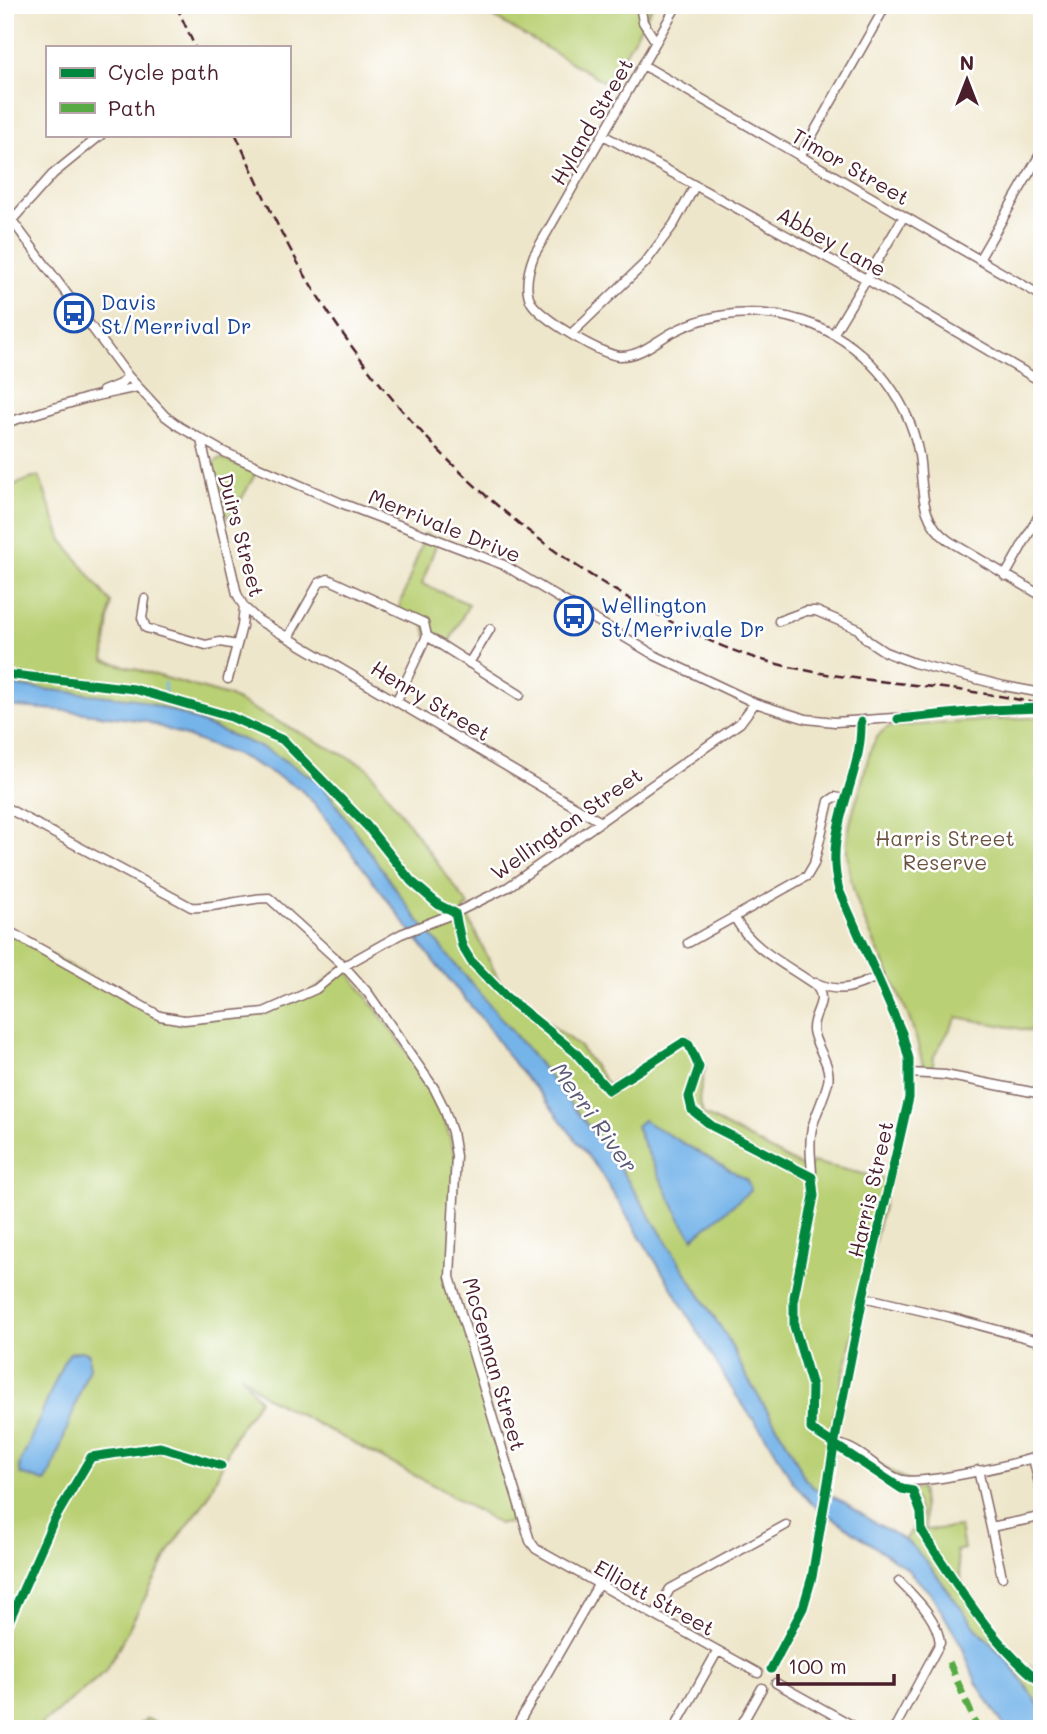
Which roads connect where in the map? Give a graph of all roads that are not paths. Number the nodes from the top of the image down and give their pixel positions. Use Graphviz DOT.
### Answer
graph roads {
  1 [pos="640,5"];
  2 [pos="677,5"];
  3 [pos="886,5"];
  4 [pos="656,42"];
  5 [pos="643,65"];
  6 [pos="603,135"];
  7 [pos="101,136"];
  8 [pos="1042,151"];
  9 [pos="800,157"];
  10 [pos="695,186"];
  11 [pos="5,211"];
  12 [pos="904,216"];
  13 [pos="12,220"];
  14 [pos="980,258"];
  15 [pos="866,279"];
  16 [pos="1042,296"];
  17 [pos="572,333"];
  18 [pos="834,333"];
  19 [pos="128,376"];
  20 [pos="1042,382"];
  21 [pos="138,387"];
  22 [pos="88,398"];
  23 [pos="5,423"];
  24 [pos="201,440"];
  25 [pos="1042,510"];
  26 [pos="1005,576"];
  27 [pos="1042,596"];
  28 [pos="145,599"];
  29 [pos="244,607"];
  30 [pos="779,621"];
  31 [pos="490,629"];
  32 [pos="289,636"];
  33 [pos="427,636"];
  34 [pos="237,645"];
  35 [pos="469,663"];
  36 [pos="228,679"];
  37 [pos="1042,693"];
  38 [pos="520,695"];
  39 [pos="397,700"];
  40 [pos="755,703"];
  41 [pos="1042,708"];
  42 [pos="862,722"];
  43 [pos="844,799"];
  44 [pos="5,807"];
  45 [pos="601,822"];
  46 [pos="735,918"];
  47 [pos="5,929"];
  48 [pos="688,943"];
  49 [pos="344,966"];
  50 [pos="879,976"];
  51 [pos="809,980"];
  52 [pos="855,988"];
  53 [pos="820,1007"];
  54 [pos="910,1073"];
  55 [pos="1042,1094"];
  56 [pos="812,1177"];
  57 [pos="863,1297"];
  58 [pos="1042,1342"];
  59 [pos="834,1443"];
  60 [pos="1037,1456"];
  61 [pos="978,1470"];
  62 [pos="1042,1496"];
  63 [pos="1042,1514"];
  64 [pos="786,1525"];
  65 [pos="991,1527"];
  66 [pos="536,1549"];
  67 [pos="1002,1577"];
  68 [pos="899,1581"];
  69 [pos="598,1585"];
  70 [pos="655,1615"];
  71 [pos="717,1652"];
  72 [pos="771,1669"];
  73 [pos="758,1673"];
  74 [pos="776,1683"];
  75 [pos="762,1688"];
  76 [pos="514,1729"];
  77 [pos="674,1729"];
  78 [pos="739,1729"];
  79 [pos="859,1729"];
  80 [pos="894,1729"];
  1 -- 4 [label="street"];
  2 -- 4 [label="street, Hyland Street"];
  3 -- 9 [label="street"];
  4 -- 5 [label="street, Hyland Street"];
  5 -- 6 [label="street, Hyland Street"];
  5 -- 9 [label="street, Timor Street"];
  6 -- 10 [label="street, Abbey Lane"];
  6 -- 17 [label="street, Hyland Street"];
  7 -- 13 [label="street"];
  8 -- 14 [label="street"];
  9 -- 12 [label="street, Timor Street"];
  10 -- 15 [label="street, Abbey Lane"];
  10 -- 17 [label="street"];
  11 -- 13 [label="street, Merrivale Drive"];
  12 -- 14 [label="street, Timor Street"];
  12 -- 15 [label="street"];
  13 -- 19 [label="street, Merrivale Drive"];
  14 -- 16 [label="street, Timor Street"];
  15 -- 18 [label="street"];
  15 -- 20 [label="street, Abbey Lane"];
  17 -- 18 [label="street"];
  18 -- 26 [label="street"];
  19 -- 21 [label="street, Merrivale Drive"];
  19 -- 22 [label="street"];
  21 -- 22 [label="street"];
  21 -- 24 [label="street, Merrivale Drive"];
  22 -- 23 [label="street"];
  24 -- 29 [label="street, Duirs Street"];
  24 -- 40 [label="street, Merrivale Drive"];
  25 -- 26 [label="street"];
  26 -- 27 [label="street"];
  28 -- 34 [label="street"];
  29 -- 32 [label="street, Henry Street"];
  29 -- 34 [label="street, Duirs Street"];
  30 -- 37 [label="street"];
  31 -- 35 [label="street"];
  32 -- 33 [label="street"];
  32 -- 39 [label="street, Henry Street"];
  33 -- 35 [label="street"];
  33 -- 39 [label="street"];
  34 -- 36 [label="street, Duirs Street"];
  35 -- 38 [label="street"];
  39 -- 45 [label="street, Henry Street"];
  40 -- 42 [label="street, Merrivale Drive"];
  40 -- 45 [label="street, Wellington Street"];
  41 -- 42 [label="street, Merrivale Drive"];
  42 -- 43 [label="street, Harris Street"];
  43 -- 46 [label="street"];
  43 -- 50 [label="street, Harris Street"];
  44 -- 49 [label="street, McGennan Street"];
  45 -- 49 [label="street, Wellington Street"];
  46 -- 48 [label="street"];
  46 -- 51 [label="street"];
  47 -- 49 [label="street, Wellington Street"];
  49 -- 66 [label="street, McGennan Street"];
  50 -- 52 [label="street"];
  50 -- 54 [label="street, Harris Street"];
  51 -- 52 [label="street"];
  51 -- 53 [label="street"];
  52 -- 53 [label="street"];
  53 -- 56 [label="street"];
  54 -- 55 [label="street"];
  54 -- 57 [label="street, Harris Street"];
  57 -- 58 [label="street"];
  57 -- 59 [label="street, Harris Street"];
  59 -- 61 [label="street"];
  59 -- 72 [label="street, Harris Street"];
  60 -- 61 [label="street"];
  60 -- 62 [label="street"];
  61 -- 65 [label="street"];
  63 -- 65 [label="street"];
  64 -- 70 [label="street"];
  65 -- 67 [label="street"];
  66 -- 69 [label="street, Elliott Street"];
  68 -- 80 [label="street"];
  69 -- 70 [label="street, Elliott Street"];
  69 -- 76 [label="street"];
  70 -- 71 [label="street, Elliott Street"];
  71 -- 73 [label="street, Elliott Street"];
  71 -- 77 [label="street"];
  72 -- 73 [label="street"];
  72 -- 74 [label="street"];
  73 -- 75 [label="street"];
  74 -- 75 [label="street"];
  74 -- 79 [label="street"];
  75 -- 78 [label="street"];
}
